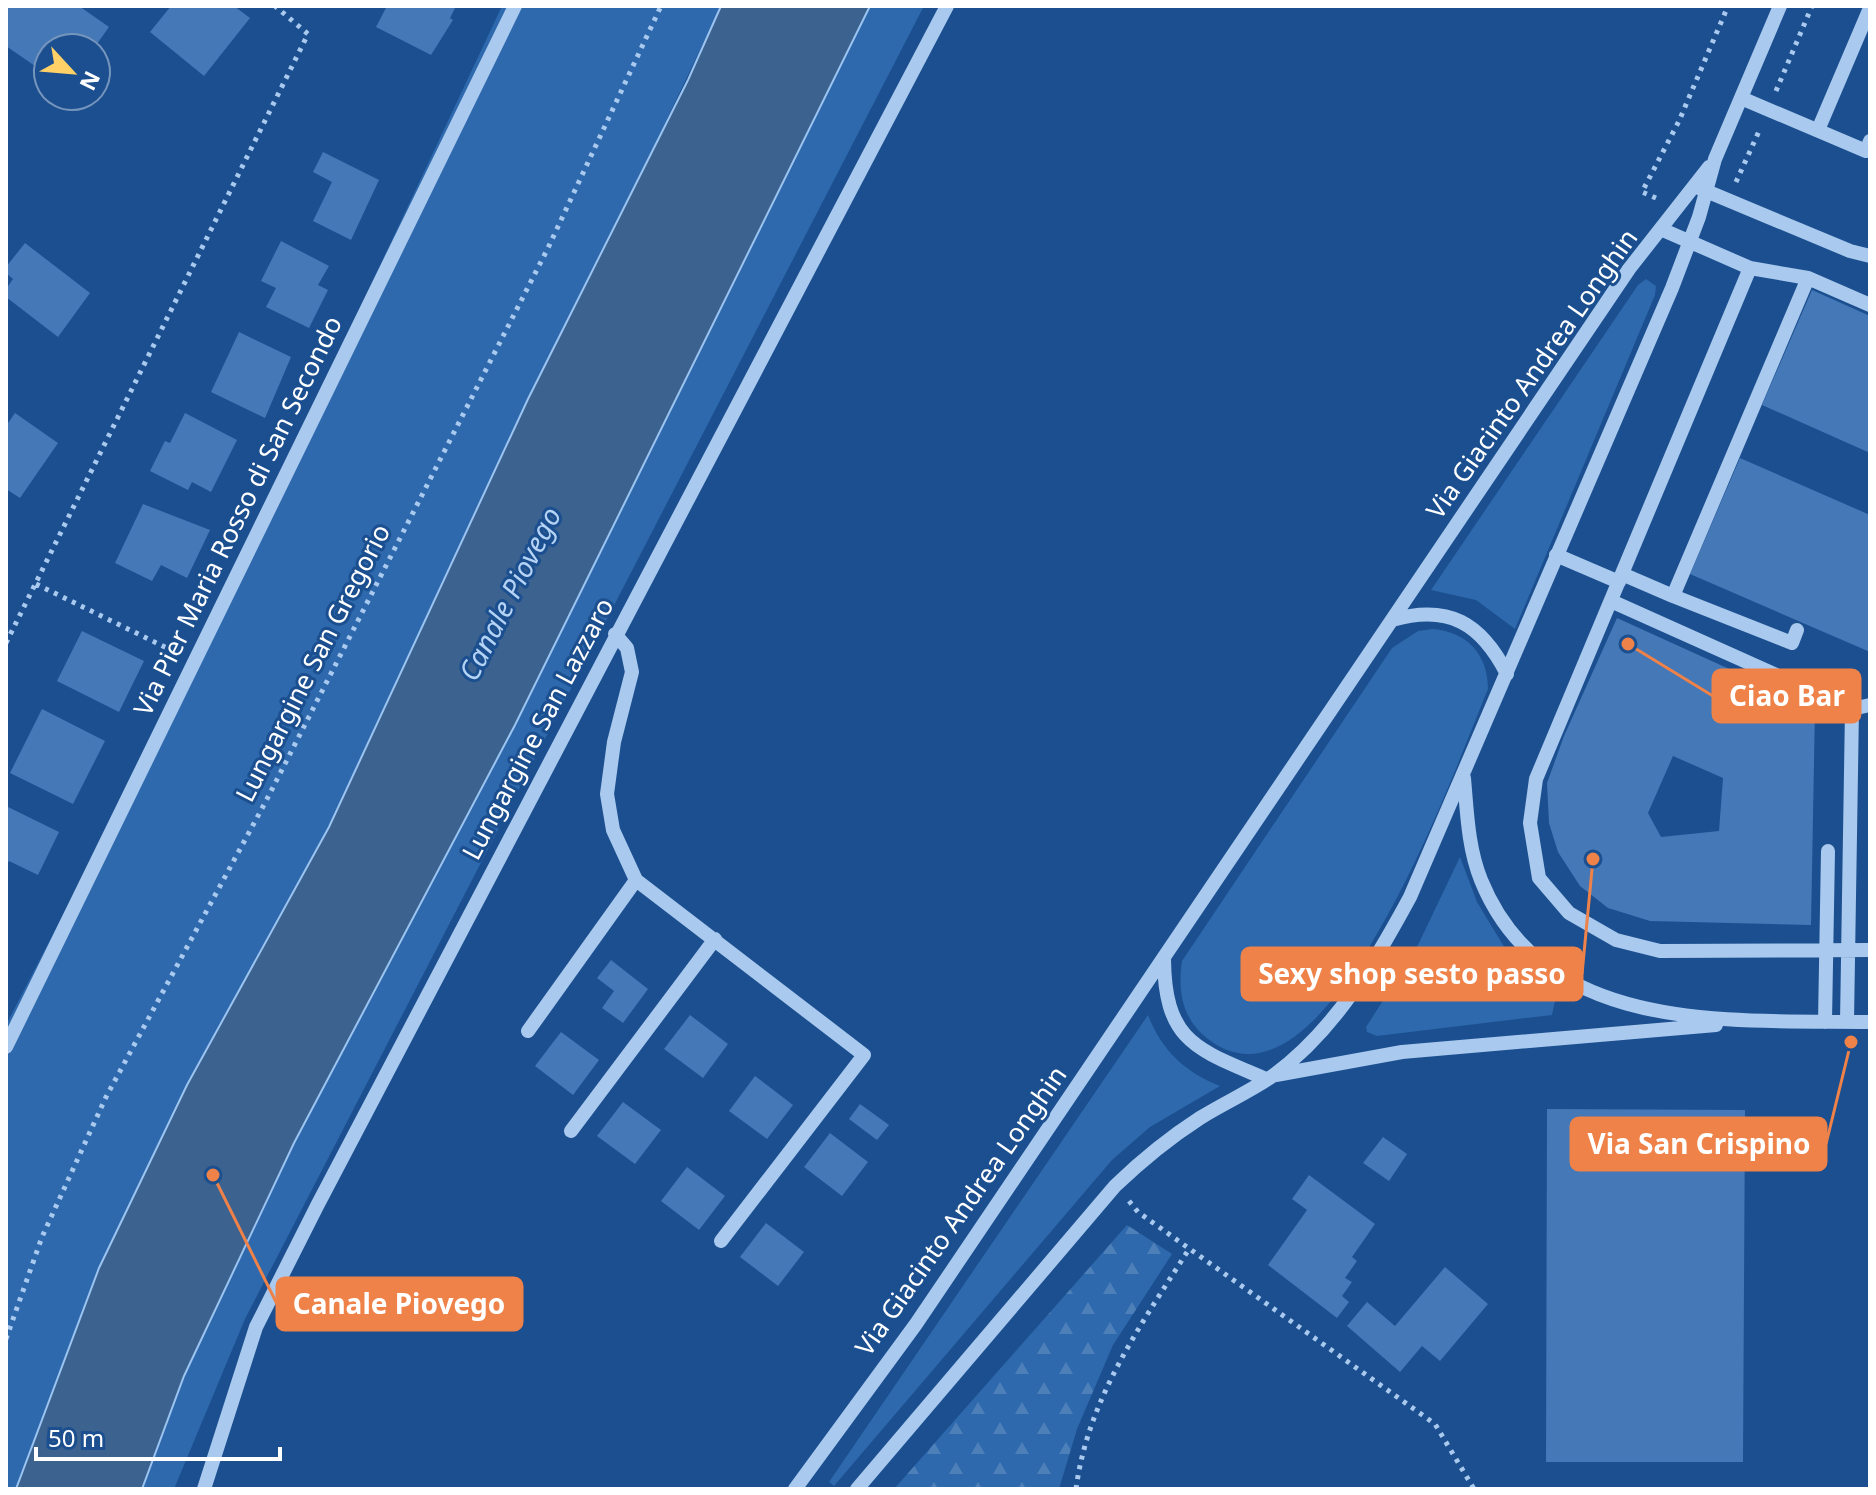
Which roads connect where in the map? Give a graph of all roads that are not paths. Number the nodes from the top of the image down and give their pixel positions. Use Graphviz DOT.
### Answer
graph roads {
  1 [pos="515,6"];
  2 [pos="947,6"];
  3 [pos="1780,6"];
  4 [pos="1870,8"];
  5 [pos="1741,98"];
  6 [pos="1818,130"];
  7 [pos="1870,141"];
  8 [pos="1700,189"];
  9 [pos="1663,230"];
  10 [pos="1690,243"];
  11 [pos="1870,256"];
  12 [pos="1750,268"];
  13 [pos="1808,278"];
  14 [pos="1870,305"];
  15 [pos="1556,555"];
  16 [pos="1621,578"];
  17 [pos="1673,596"];
  18 [pos="1611,601"];
  19 [pos="1392,620"];
  20 [pos="1797,630"];
  21 [pos="615,634"];
  22 [pos="1507,674"];
  23 [pos="1870,705"];
  24 [pos="1852,709"];
  25 [pos="1463,775"];
  26 [pos="1828,851"];
  27 [pos="636,880"];
  28 [pos="715,939"];
  29 [pos="1826,950"];
  30 [pos="1849,950"];
  31 [pos="1870,950"];
  32 [pos="1164,959"];
  33 [pos="1756,1021"];
  34 [pos="1825,1022"];
  35 [pos="1847,1022"];
  36 [pos="1870,1022"];
  37 [pos="528,1031"];
  38 [pos="6,1047"];
  39 [pos="1270,1077"];
  40 [pos="571,1131"];
  41 [pos="721,1241"];
  42 [pos="204,1489"];
  43 [pos="795,1489"];
  44 [pos="857,1489"];
  1 -- 38 [label="street, Via Pier Maria Rosso di San Secondo"];
  2 -- 21 [label="street, Lungargine San Lazzaro"];
  3 -- 5 [label="street, Via Giacinto Andrea Longhin"];
  4 -- 6 [label="street"];
  5 -- 6 [label="street"];
  5 -- 8 [label="street, Via Giacinto Andrea Longhin"];
  6 -- 7 [label="street"];
  8 -- 9 [label="street, Via Giacinto Andrea Longhin"];
  8 -- 10 [label="street, Via Giacinto Andrea Longhin"];
  8 -- 11 [label="street"];
  9 -- 10 [label="street"];
  9 -- 19 [label="street, Via Giacinto Andrea Longhin"];
  10 -- 12 [label="street"];
  10 -- 15 [label="street, Via Giacinto Andrea Longhin"];
  12 -- 13 [label="street"];
  12 -- 16 [label="street"];
  13 -- 14 [label="street"];
  13 -- 17 [label="street"];
  15 -- 16 [label="street"];
  15 -- 22 [label="street, Via Giacinto Andrea Longhin"];
  16 -- 17 [label="street"];
  16 -- 18 [label="street"];
  17 -- 20 [label="street"];
  18 -- 24 [label="street"];
  18 -- 29 [label="street"];
  19 -- 22 [label="street"];
  19 -- 32 [label="street, Via Giacinto Andrea Longhin"];
  21 -- 27 [label="street"];
  21 -- 42 [label="street, Lungargine San Lazzaro"];
  22 -- 25 [label="street, Via Giacinto Andrea Longhin"];
  23 -- 24 [label="street"];
  24 -- 30 [label="street"];
  25 -- 33 [label="street"];
  25 -- 39 [label="street, Via Giacinto Andrea Longhin"];
  26 -- 29 [label="street"];
  27 -- 28 [label="street"];
  27 -- 37 [label="street"];
  28 -- 40 [label="street"];
  28 -- 41 [label="street"];
  29 -- 30 [label="street"];
  29 -- 34 [label="street"];
  30 -- 31 [label="street"];
  30 -- 35 [label="street"];
  32 -- 39 [label="street"];
  32 -- 43 [label="street, Via Giacinto Andrea Longhin"];
  33 -- 34 [label="street"];
  33 -- 39 [label="street"];
  34 -- 35 [label="street"];
  35 -- 36 [label="street"];
  39 -- 44 [label="street, Via Giacinto Andrea Longhin"];
}
